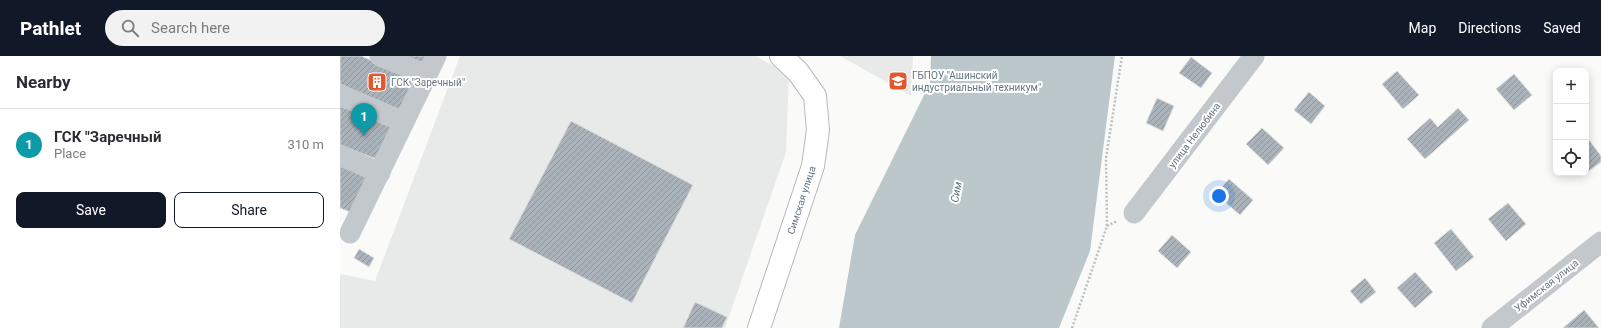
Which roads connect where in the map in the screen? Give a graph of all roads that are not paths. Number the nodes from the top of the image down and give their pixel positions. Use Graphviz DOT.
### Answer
graph roads {
  1 [pos="380,56"];
  2 [pos="436,56"];
  3 [pos="781,56"];
  4 [pos="1254,56"];
  5 [pos="427,76"];
  6 [pos="340,95"];
  7 [pos="404,122"];
  8 [pos="340,155"];
  9 [pos="380,172"];
  10 [pos="1134,213"];
  11 [pos="350,233"];
  12 [pos="1601,242"];
  13 [pos="759,328"];
  14 [pos="1492,328"];
  1 -- 5 [label="street"];
  2 -- 5 [label="street"];
  3 -- 13 [label="main road, Симская улица"];
  4 -- 10 [label="street, улица Нелюбина"];
  5 -- 7 [label="street"];
  6 -- 7 [label="street"];
  7 -- 9 [label="street"];
  8 -- 9 [label="street"];
  9 -- 11 [label="street"];
  12 -- 14 [label="street, Уфимская улица"];
}
